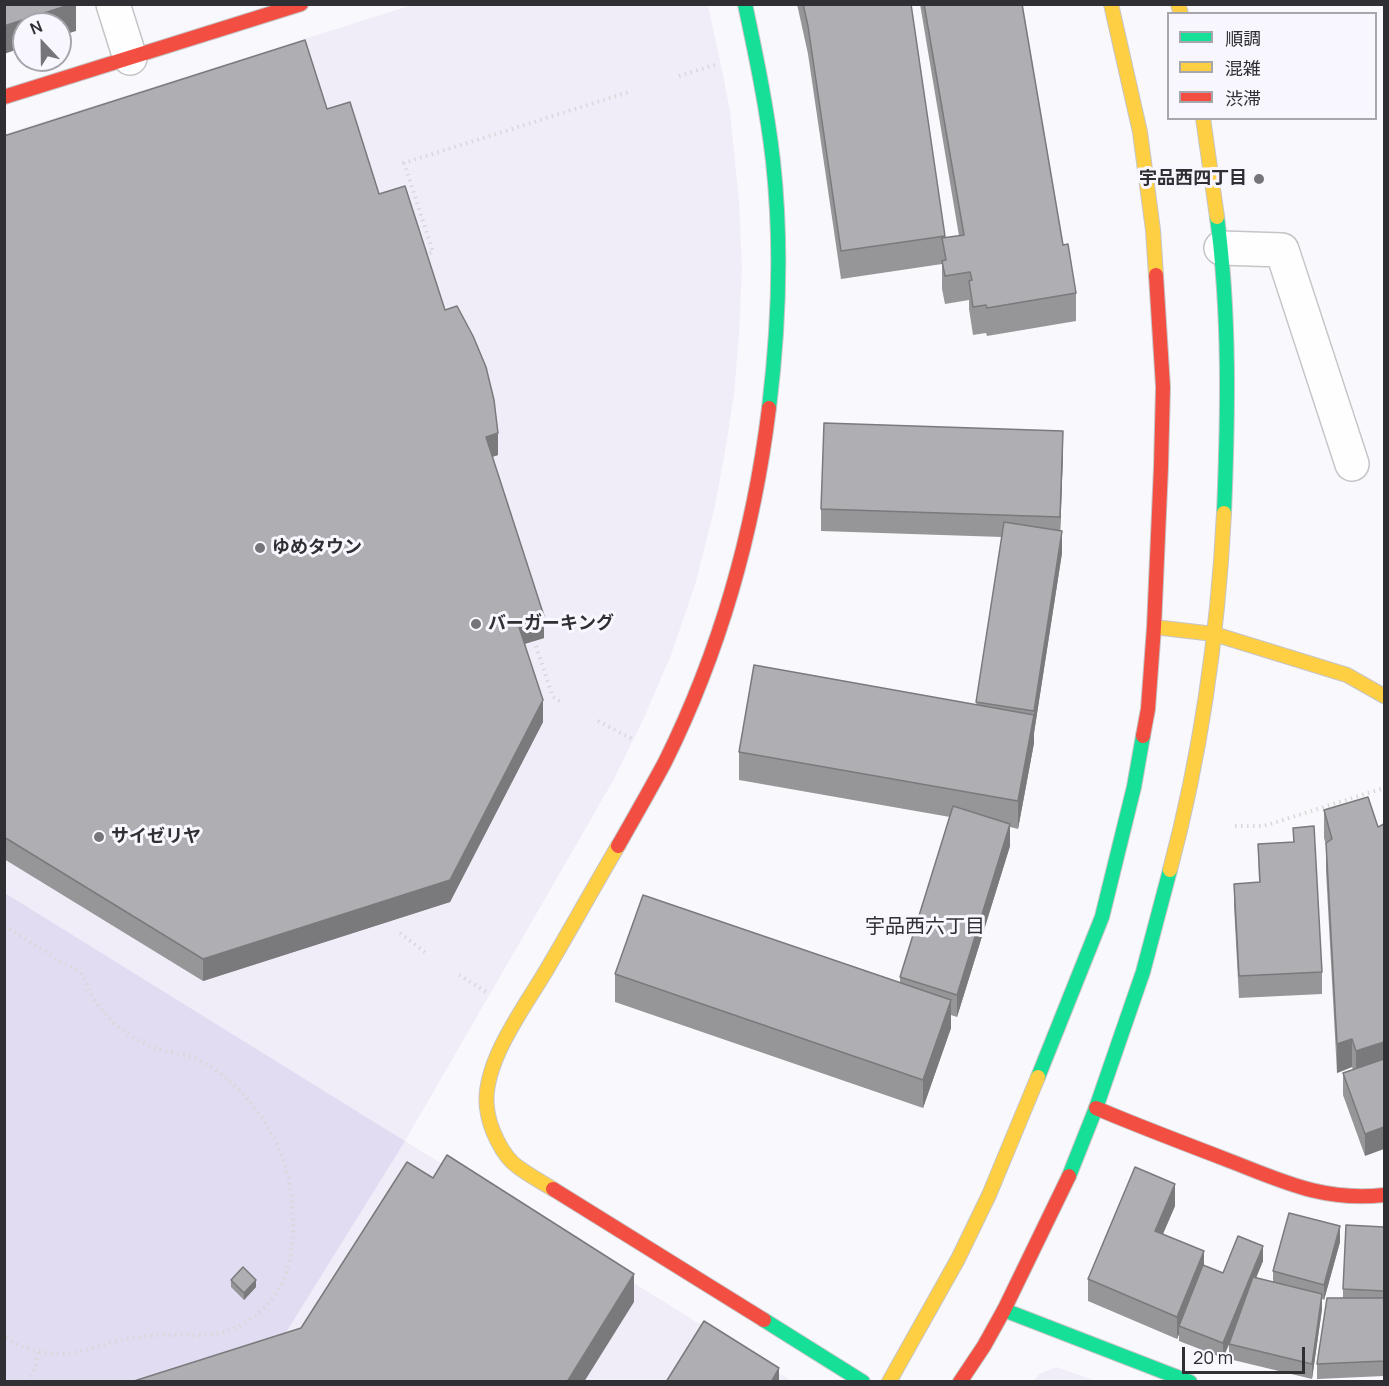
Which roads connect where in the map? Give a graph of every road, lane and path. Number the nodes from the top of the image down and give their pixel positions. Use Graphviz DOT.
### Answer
graph roads {
  1 [pos="113,4"];
  2 [pos="300,4"];
  3 [pos="745,4"];
  4 [pos="1111,4"];
  5 [pos="130,58"];
  6 [pos="728,61"];
  7 [pos="680,76"];
  8 [pos="632,91"];
  9 [pos="4,97"];
  10 [pos="1203,120"];
  11 [pos="1221,248"];
  12 [pos="420,256"];
  13 [pos="1352,464"];
  14 [pos="1154,627"];
  15 [pos="1214,633"];
  16 [pos="536,646"];
  17 [pos="1384,696"];
  18 [pos="563,703"];
  19 [pos="598,721"];
  20 [pos="640,743"];
  21 [pos="1384,788"];
  22 [pos="1235,826"];
  23 [pos="4,926"];
  24 [pos="400,933"];
  25 [pos="426,953"];
  26 [pos="459,975"];
  27 [pos="497,999"];
  28 [pos="1096,1108"];
  29 [pos="1384,1196"];
  30 [pos="1004,1310"];
  31 [pos="4,1336"];
  32 [pos="39,1351"];
  33 [pos="28,1382"];
  34 [pos="862,1382"];
  35 [pos="890,1382"];
  36 [pos="960,1382"];
  37 [pos="1190,1382"];
  1 -- 5 [label="street"];
  2 -- 5 [label="street"];
  3 -- 34 [label="street"];
  4 -- 14 [label="street"];
  5 -- 9 [label="street"];
  6 -- 7 [label="path"];
  8 -- 12 [label="path"];
  10 -- 11 [label="street"];
  11 -- 13 [label="street"];
  11 -- 15 [label="street"];
  14 -- 15 [label="street"];
  14 -- 35 [label="street"];
  15 -- 17 [label="street"];
  15 -- 28 [label="street"];
  16 -- 18 [label="path"];
  19 -- 20 [label="path"];
  21 -- 22 [label="path"];
  23 -- 32 [label="path"];
  24 -- 25 [label="path"];
  26 -- 27 [label="path"];
  28 -- 29 [label="street"];
  28 -- 30 [label="street"];
  30 -- 36 [label="street"];
  30 -- 37 [label="street"];
  31 -- 32 [label="path"];
  32 -- 33 [label="path"];
}
